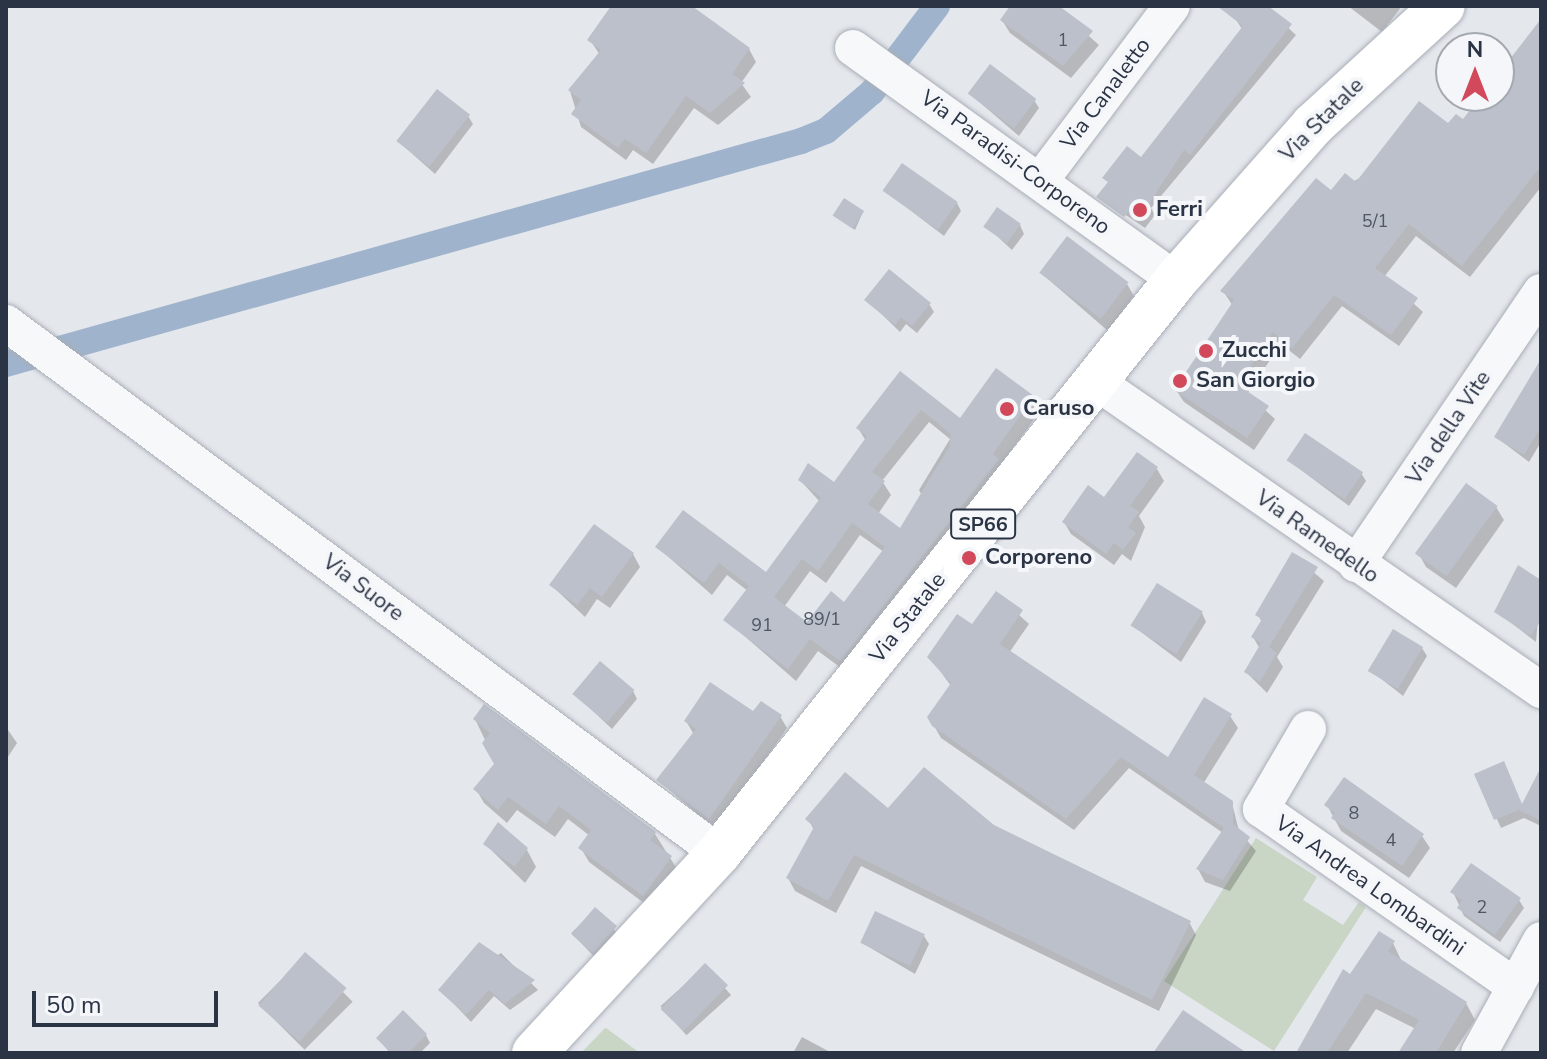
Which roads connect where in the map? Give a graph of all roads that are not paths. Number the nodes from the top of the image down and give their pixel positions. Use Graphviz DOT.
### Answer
graph roads {
  1 [pos="1172,6"];
  2 [pos="1443,6"];
  3 [pos="853,48"];
  4 [pos="1040,181"];
  5 [pos="1176,280"];
  6 [pos="1541,292"];
  7 [pos="17,331"];
  8 [pos="1095,381"];
  9 [pos="1356,564"];
  10 [pos="1541,690"];
  11 [pos="1308,729"];
  12 [pos="719,853"];
  13 [pos="1541,940"];
  14 [pos="1516,987"];
  15 [pos="534,1053"];
  16 [pos="1479,1053"];
  1 -- 4 [label="street, Via Canaletto"];
  2 -- 5 [label="main road, Via Statale / SP66"];
  3 -- 4 [label="street, Via Paradisi-Corporeno"];
  4 -- 5 [label="street, Via Paradisi-Corporeno"];
  5 -- 8 [label="main road, Via Statale / SP66"];
  6 -- 9 [label="street, Via della Vite"];
  7 -- 12 [label="street, Via Suore"];
  8 -- 9 [label="street, Via Ramedello"];
  8 -- 12 [label="main road, Via Statale / SP66"];
  9 -- 10 [label="street, Via Ramedello"];
  11 -- 14 [label="street, Via Andrea Lombardini"];
  12 -- 15 [label="main road, Via Statale / SP66"];
  13 -- 14 [label="street"];
  14 -- 16 [label="street"];
}
